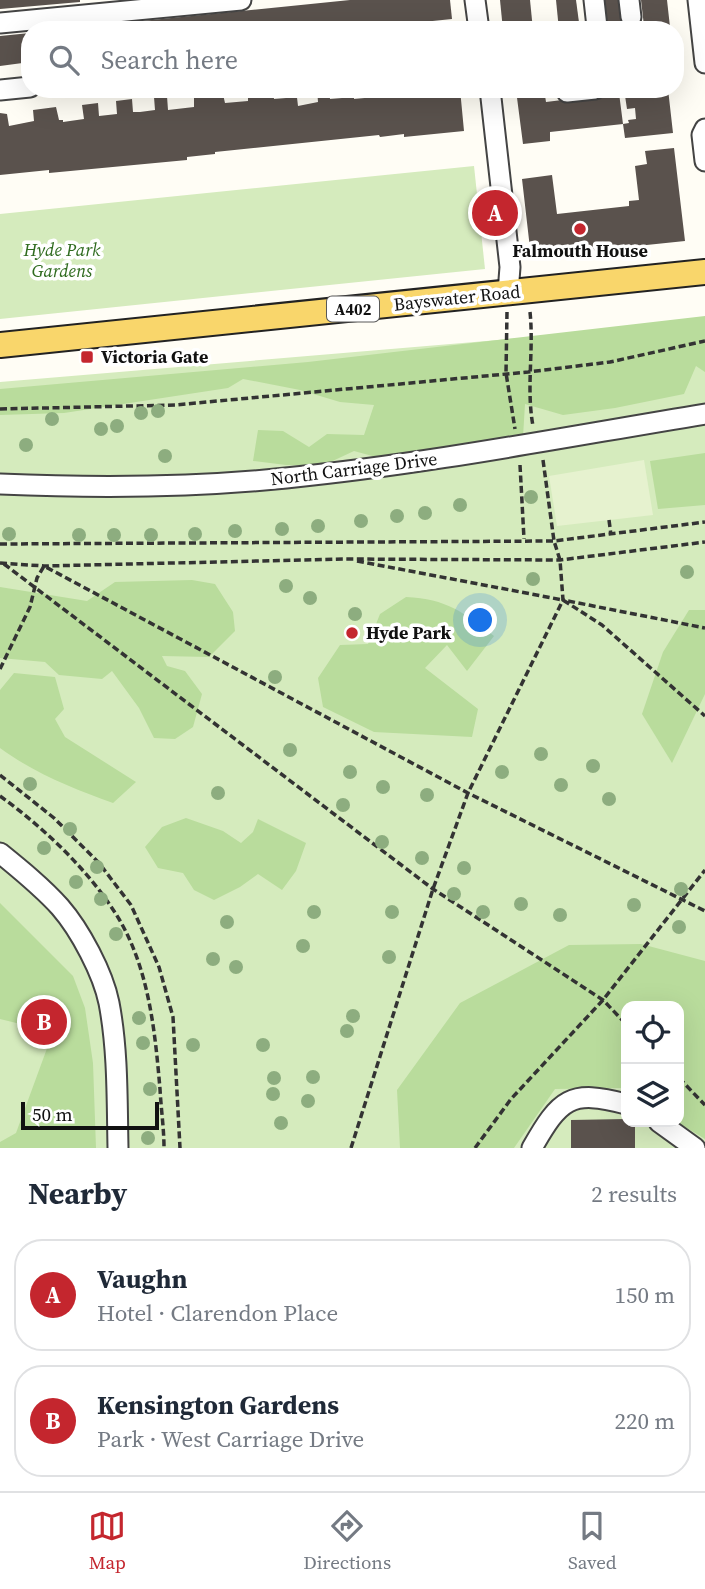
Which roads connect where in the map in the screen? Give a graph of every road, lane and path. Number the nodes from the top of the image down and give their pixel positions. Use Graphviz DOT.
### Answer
graph roads {
  1 [pos="86,0"];
  2 [pos="241,0"];
  3 [pos="475,0"];
  4 [pos="594,0"];
  5 [pos="698,0"];
  6 [pos="108,13"];
  7 [pos="21,21"];
  8 [pos="22,21"];
  9 [pos="478,21"];
  10 [pos="596,21"];
  11 [pos="0,23"];
  12 [pos="705,63"];
  13 [pos="21,88"];
  14 [pos="0,90"];
  15 [pos="491,98"];
  16 [pos="705,129"];
  17 [pos="705,161"];
  18 [pos="705,272"];
  19 [pos="508,293"];
  20 [pos="530,310"];
  21 [pos="705,341"];
  22 [pos="0,345"];
  23 [pos="528,372"];
  24 [pos="506,373"];
  25 [pos="0,409"];
  26 [pos="705,414"];
  27 [pos="539,443"];
  28 [pos="517,448"];
  29 [pos="0,484"];
  30 [pos="609,520"];
  31 [pos="705,522"];
  32 [pos="611,535"];
  33 [pos="524,539"];
  34 [pos="554,541"];
  35 [pos="705,542"];
  36 [pos="0,544"];
  37 [pos="345,559"];
  38 [pos="560,560"];
  39 [pos="2,563"];
  40 [pos="44,566"];
  41 [pos="35,586"];
  42 [pos="563,600"];
  43 [pos="705,628"];
  44 [pos="0,669"];
  45 [pos="705,716"];
  46 [pos="0,775"];
  47 [pos="468,793"];
  48 [pos="0,853"];
  49 [pos="705,870"];
  50 [pos="433,889"];
  51 [pos="682,900"];
  52 [pos="705,911"];
  53 [pos="603,1000"];
  54 [pos="621,1019"];
  55 [pos="684,1083"];
  56 [pos="621,1103"];
  57 [pos="705,1105"];
  58 [pos="666,1127"];
  59 [pos="118,1148"];
  60 [pos="180,1148"];
  61 [pos="351,1148"];
  62 [pos="475,1148"];
  63 [pos="533,1148"];
  64 [pos="695,1148"];
  1 -- 6 [label="street"];
  2 -- 6 [label="street"];
  3 -- 9 [label="street"];
  4 -- 10 [label="street"];
  5 -- 12 [label="street"];
  6 -- 8 [label="street"];
  7 -- 11 [label="street"];
  13 -- 14 [label="street"];
  15 -- 19 [label="street"];
  16 -- 17 [label="street"];
  18 -- 19 [label="main road, Bayswater Road / A402"];
  19 -- 22 [label="main road, Bayswater Road / A402"];
  19 -- 24 [label="path"];
  20 -- 23 [label="path"];
  21 -- 23 [label="path"];
  23 -- 24 [label="path"];
  23 -- 27 [label="path"];
  24 -- 25 [label="path"];
  24 -- 28 [label="path"];
  26 -- 27 [label="street, North Carriage Drive"];
  27 -- 28 [label="street, North Carriage Drive"];
  27 -- 34 [label="path"];
  28 -- 29 [label="street, North Carriage Drive"];
  28 -- 33 [label="path"];
  30 -- 32 [label="path"];
  31 -- 32 [label="path"];
  32 -- 34 [label="path"];
  33 -- 34 [label="path"];
  33 -- 36 [label="path"];
  34 -- 38 [label="path"];
  35 -- 38 [label="path"];
  37 -- 38 [label="path"];
  37 -- 40 [label="path"];
  37 -- 42 [label="path"];
  38 -- 42 [label="path"];
  39 -- 40 [label="path"];
  39 -- 41 [label="path"];
  40 -- 41 [label="path"];
  40 -- 47 [label="path"];
  41 -- 44 [label="path"];
  41 -- 50 [label="path"];
  42 -- 43 [label="path"];
  42 -- 45 [label="path"];
  42 -- 47 [label="path"];
  46 -- 60 [label="path"];
  47 -- 50 [label="path"];
  47 -- 51 [label="path"];
  48 -- 59 [label="street"];
  49 -- 51 [label="path"];
  50 -- 53 [label="path"];
  50 -- 61 [label="path"];
  51 -- 52 [label="path"];
  51 -- 53 [label="path"];
  53 -- 54 [label="path"];
  53 -- 62 [label="path"];
  55 -- 57 [label="path"];
  56 -- 63 [label="street"];
  58 -- 64 [label="street"];
}
